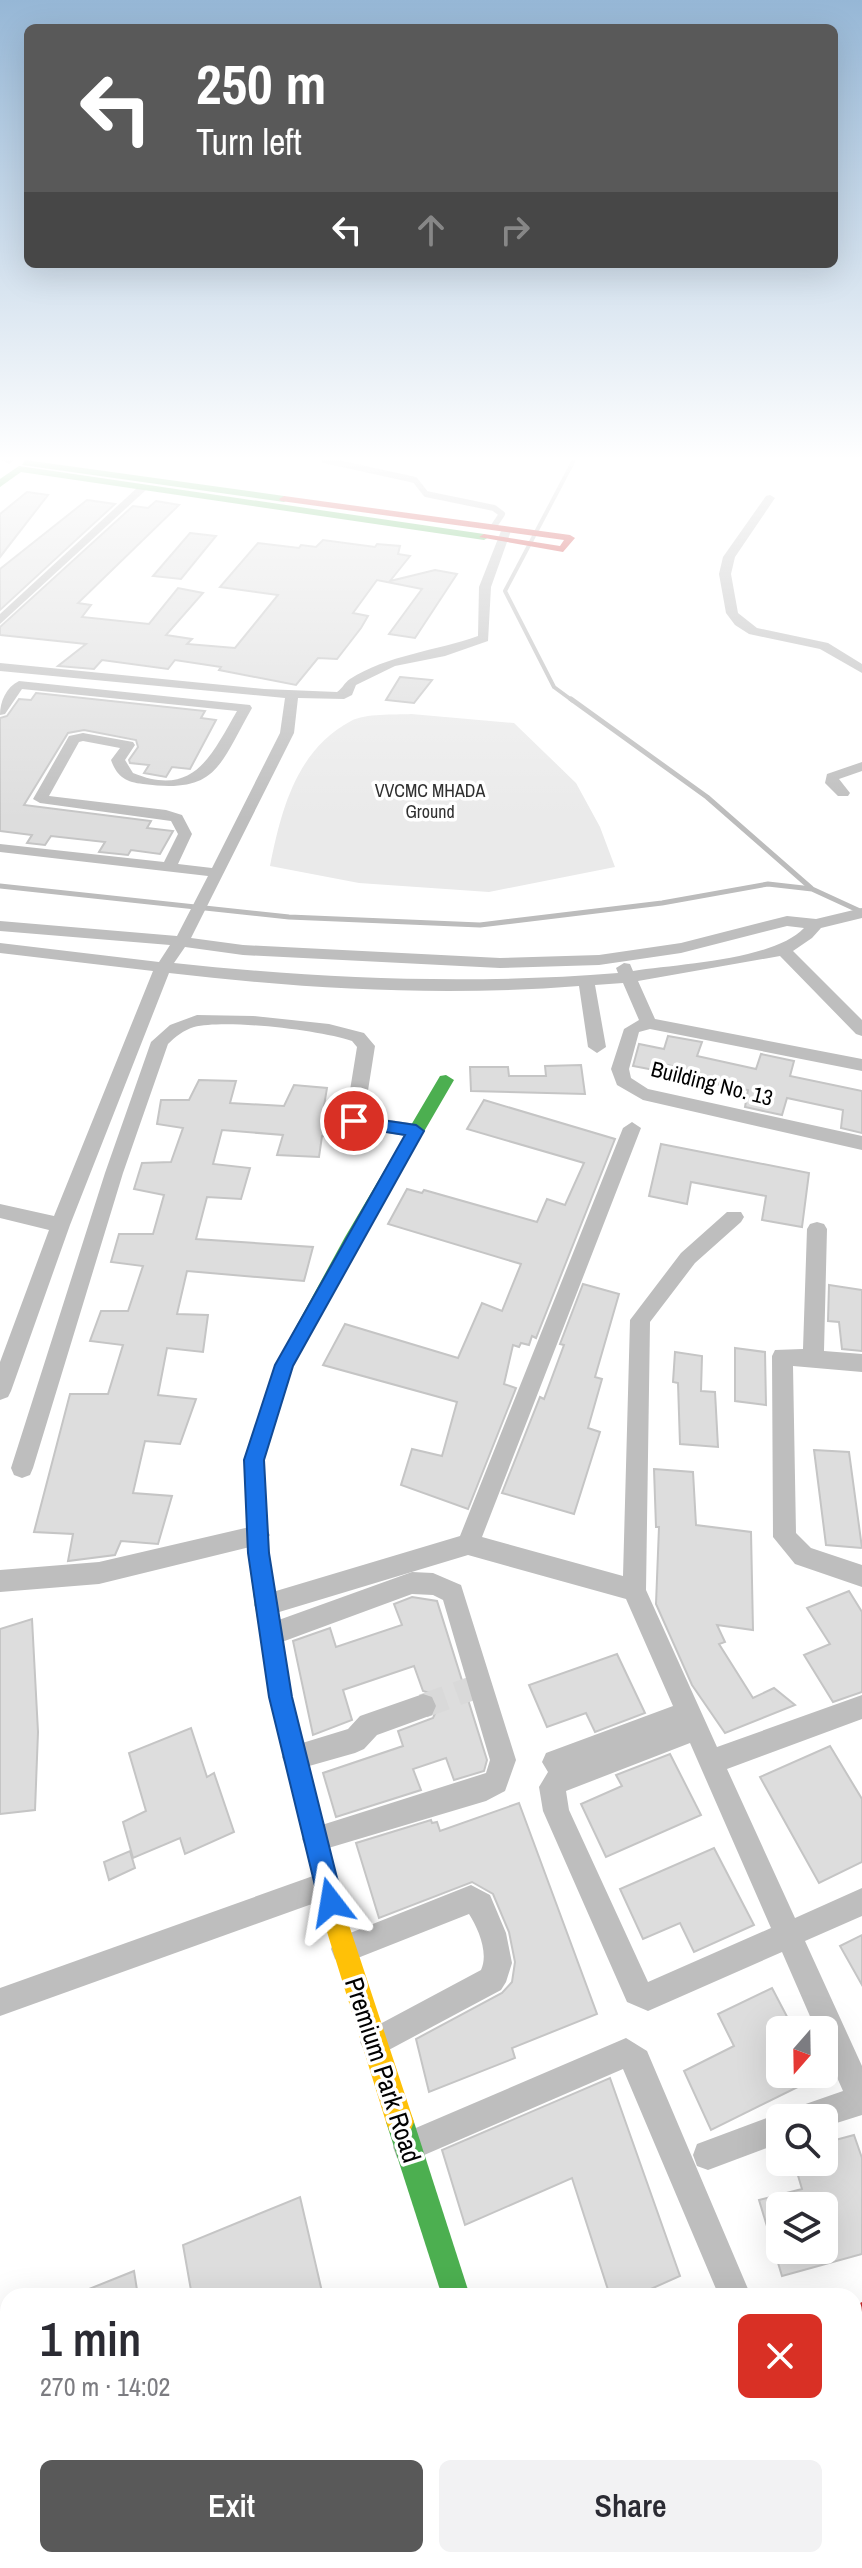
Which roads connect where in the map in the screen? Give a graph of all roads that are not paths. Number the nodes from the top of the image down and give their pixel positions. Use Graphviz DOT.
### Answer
graph roads {
  1 [pos="44,580"];
  2 [pos="487,580"];
  3 [pos="726,580"];
  4 [pos="0,620"];
  5 [pos="0,667"];
  6 [pos="862,669"];
  7 [pos="23,678"];
  8 [pos="259,693"];
  9 [pos="292,694"];
  10 [pos="245,708"];
  11 [pos="0,711"];
  12 [pos="862,766"];
  13 [pos="843,793"];
  14 [pos="0,848"];
  15 [pos="169,867"];
  16 [pos="218,873"];
  17 [pos="862,913"];
  18 [pos="823,922"];
  19 [pos="0,926"];
  20 [pos="183,936"];
  21 [pos="0,948"];
  22 [pos="784,951"];
  23 [pos="620,957"];
  24 [pos="163,968"];
  25 [pos="629,978"];
  26 [pos="586,981"];
  27 [pos="649,1023"];
  28 [pos="862,1030"];
  29 [pos="597,1047"];
  30 [pos="862,1065"];
  31 [pos="446,1080"];
  32 [pos="632,1128"];
  33 [pos="416,1131"];
  34 [pos="862,1143"];
  35 [pos="0,1211"];
  36 [pos="734,1217"];
  37 [pos="60,1225"];
  38 [pos="817,1229"];
  39 [pos="813,1357"];
  40 [pos="862,1363"];
  41 [pos="5,1364"];
  42 [pos="0,1391"];
  43 [pos="22,1468"];
  44 [pos="258,1535"];
  45 [pos="468,1544"];
  46 [pos="862,1576"];
  47 [pos="0,1581"];
  48 [pos="634,1590"];
  49 [pos="266,1605"];
  50 [pos="275,1632"];
  51 [pos="423,1706"];
  52 [pos="862,1707"];
  53 [pos="692,1720"];
  54 [pos="300,1756"];
  55 [pos="555,1762"];
  56 [pos="711,1762"];
  57 [pos="325,1836"];
  58 [pos="327,1885"];
  59 [pos="862,1902"];
  60 [pos="790,1937"];
  61 [pos="345,1949"];
  62 [pos="0,2002"];
  63 [pos="375,2042"];
  64 [pos="862,2100"];
  65 [pos="838,2108"];
  66 [pos="766,2133"];
  67 [pos="408,2147"];
  68 [pos="708,2155"];
  69 [pos="453,2288"];
  70 [pos="732,2288"];
  1 -- 4 [label="street"];
  2 -- 9 [label="street"];
  3 -- 6 [label="street"];
  5 -- 7 [label="street"];
  7 -- 8 [label="street"];
  7 -- 10 [label="street"];
  7 -- 11 [label="street"];
  8 -- 9 [label="street"];
  8 -- 10 [label="street"];
  9 -- 16 [label="street"];
  10 -- 15 [label="street"];
  12 -- 13 [label="street"];
  14 -- 15 [label="street"];
  15 -- 16 [label="street"];
  16 -- 20 [label="street"];
  17 -- 18 [label="street"];
  18 -- 22 [label="street"];
  18 -- 23 [label="street"];
  19 -- 20 [label="street"];
  20 -- 23 [label="street"];
  20 -- 24 [label="street"];
  21 -- 24 [label="street"];
  22 -- 25 [label="street"];
  22 -- 28 [label="street"];
  23 -- 25 [label="street, Building No. 13"];
  24 -- 26 [label="street"];
  24 -- 37 [label="street"];
  25 -- 26 [label="street"];
  25 -- 27 [label="street, Building No. 13"];
  26 -- 29 [label="street"];
  27 -- 30 [label="street, Building No. 13"];
  27 -- 34 [label="street, Building No. 13"];
  31 -- 33 [label="street"];
  32 -- 45 [label="street"];
  33 -- 43 [label="street"];
  33 -- 44 [label="street"];
  35 -- 37 [label="street"];
  36 -- 48 [label="street"];
  37 -- 41 [label="street"];
  38 -- 39 [label="street"];
  39 -- 40 [label="street"];
  39 -- 46 [label="street"];
  41 -- 42 [label="street"];
  44 -- 47 [label="street"];
  44 -- 49 [label="street"];
  45 -- 48 [label="street"];
  45 -- 49 [label="street"];
  48 -- 53 [label="street"];
  49 -- 50 [label="street"];
  50 -- 54 [label="street"];
  50 -- 57 [label="street"];
  51 -- 54 [label="street"];
  52 -- 56 [label="street"];
  53 -- 55 [label="street"];
  53 -- 56 [label="street"];
  53 -- 60 [label="street"];
  54 -- 57 [label="street"];
  56 -- 60 [label="street"];
  57 -- 58 [label="street, Premium Park Road"];
  58 -- 61 [label="street, Premium Park Road"];
  58 -- 62 [label="street"];
  59 -- 60 [label="street"];
  60 -- 64 [label="street"];
  61 -- 63 [label="street, Premium Park Road"];
  61 -- 63 [label="street"];
  63 -- 67 [label="street, Premium Park Road"];
  64 -- 65 [label="street"];
  66 -- 68 [label="street"];
  67 -- 69 [label="street, Premium Park Road"];
  67 -- 70 [label="street"];
}
